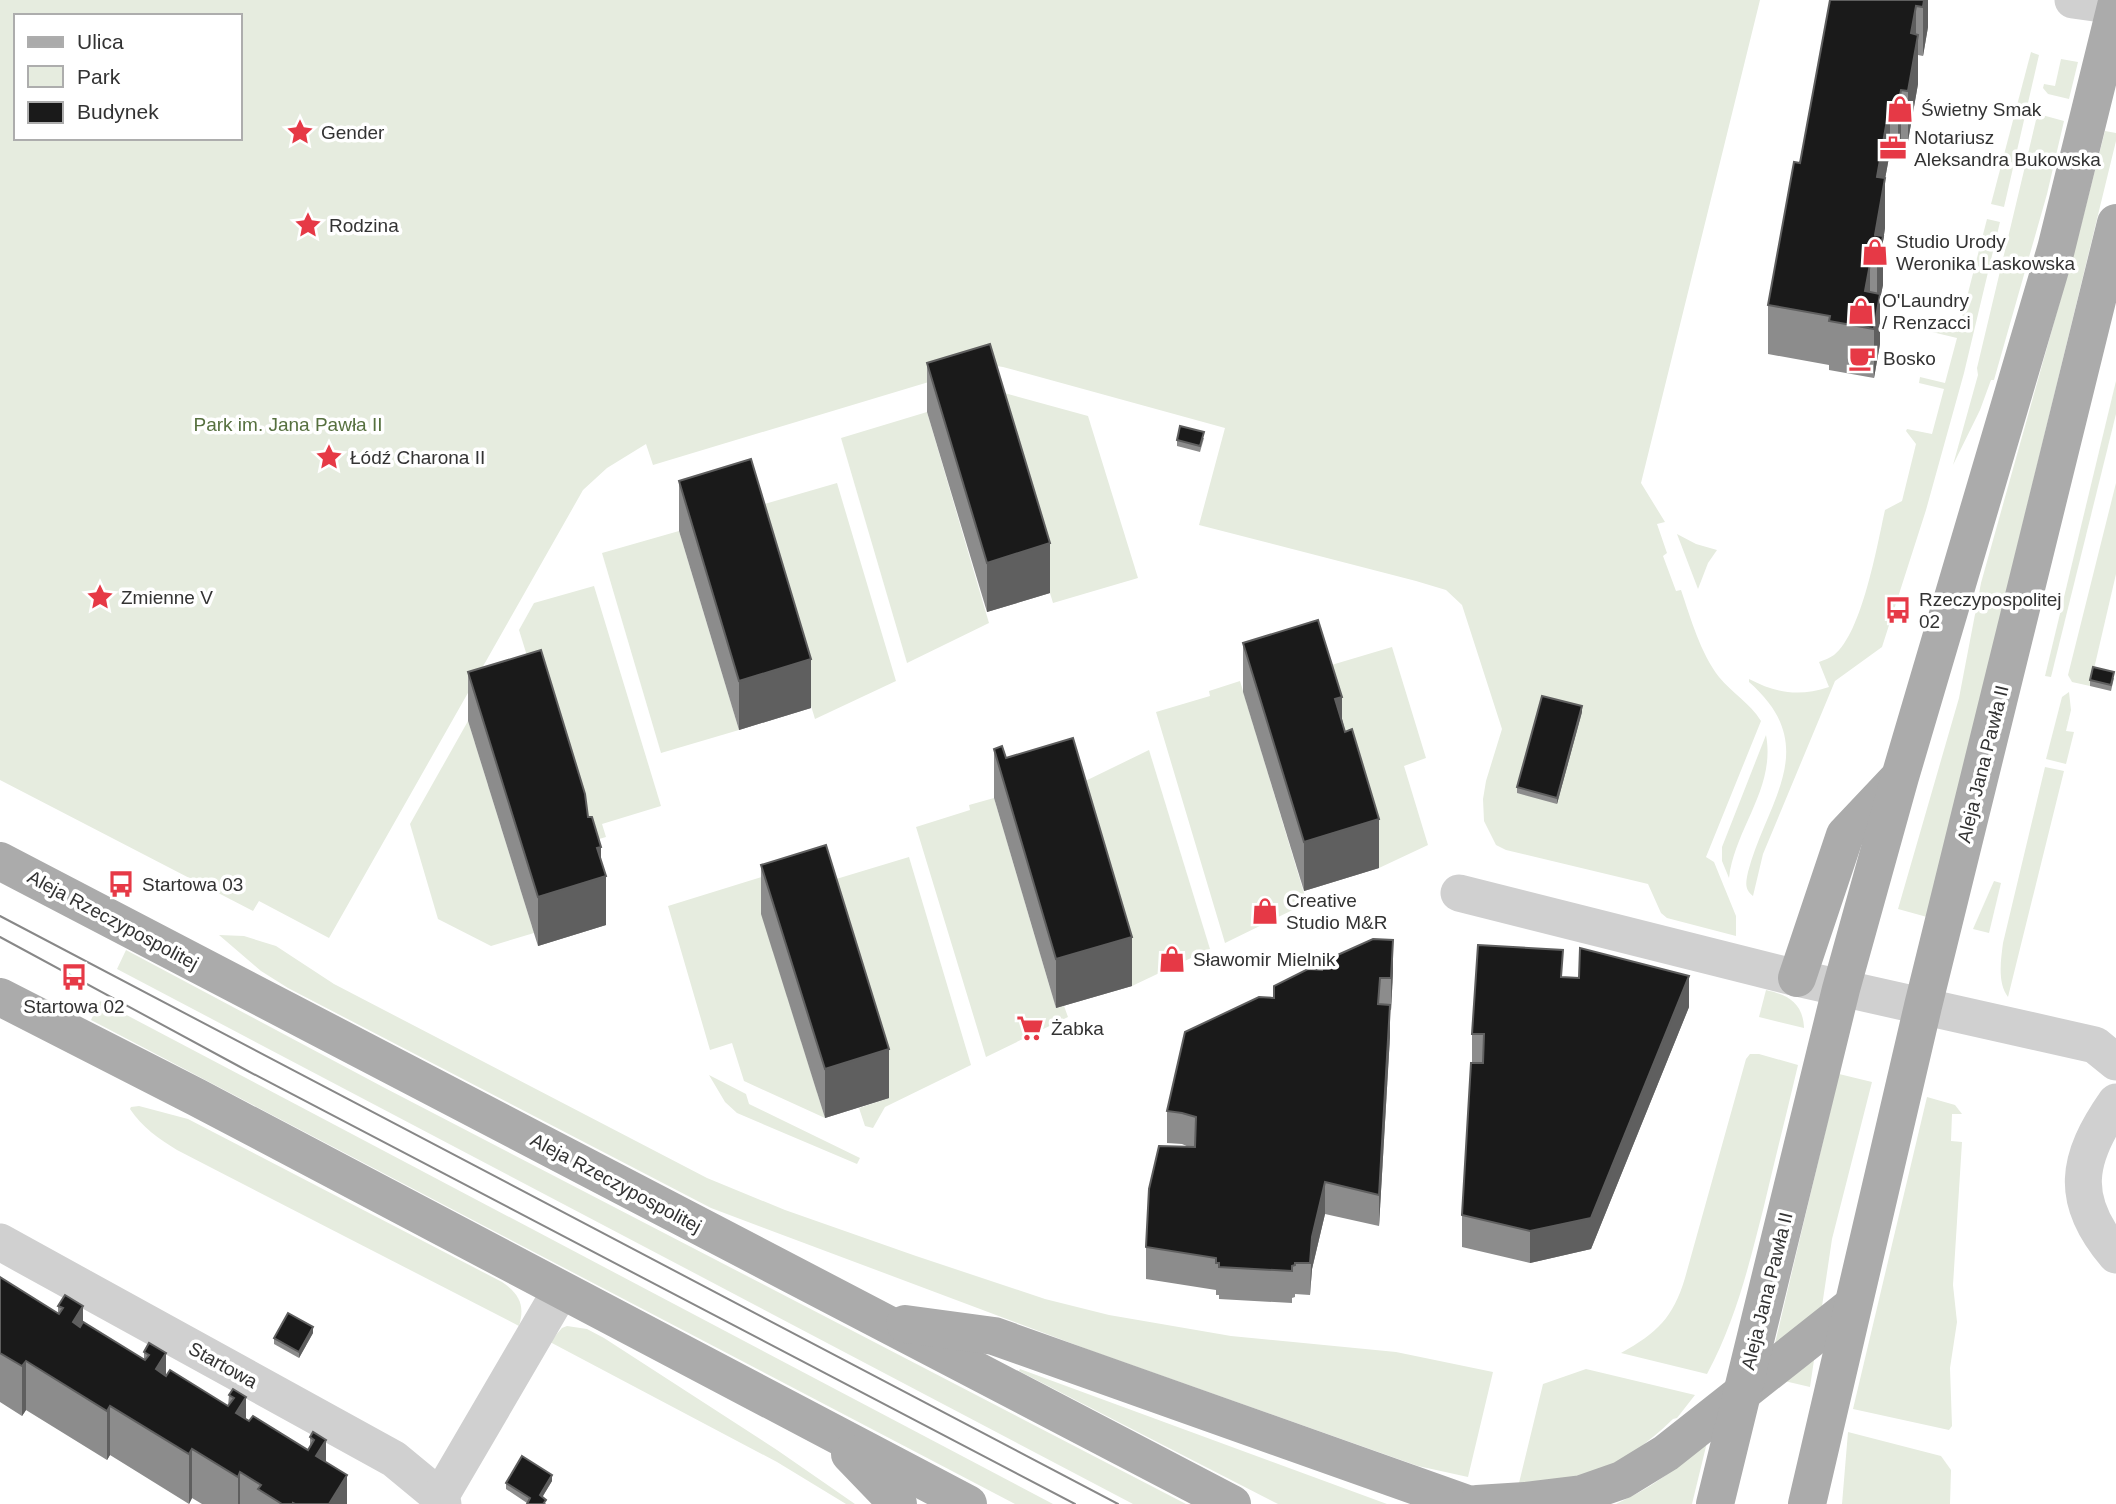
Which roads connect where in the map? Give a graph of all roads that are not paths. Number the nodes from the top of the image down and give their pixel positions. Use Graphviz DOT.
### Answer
graph roads {
  1 [pos="2073,0"];
  2 [pos="2116,6"];
  3 [pos="2116,223"];
  4 [pos="1900,777"];
  5 [pos="0,861"];
  6 [pos="1460,893"];
  7 [pos="1797,978"];
  8 [pos="1841,989"];
  9 [pos="0,997"];
  10 [pos="1923,1006"];
  11 [pos="2116,1062"];
  12 [pos="2116,1102"];
  13 [pos="0,1242"];
  14 [pos="2116,1255"];
  15 [pos="561,1290"];
  16 [pos="1852,1306"];
  17 [pos="878,1321"];
  18 [pos="1743,1390"];
  19 [pos="826,1429"];
  20 [pos="442,1500"];
  21 [pos="1808,1503"];
  22 [pos="898,1504"];
  23 [pos="968,1504"];
  24 [pos="1232,1504"];
  25 [pos="1467,1504"];
  26 [pos="1477,1504"];
  27 [pos="1715,1504"];
  1 -- 2 [label="street"];
  2 -- 4 [label="main road, Aleja Jana Pawła II"];
  3 -- 10 [label="main road, Aleja Jana Pawła II"];
  4 -- 7 [label="main road"];
  4 -- 8 [label="main road, Aleja Jana Pawła II"];
  5 -- 17 [label="main road, Aleja Rzeczypospolitej"];
  6 -- 7 [label="street"];
  7 -- 8 [label="street"];
  8 -- 10 [label="street"];
  8 -- 18 [label="main road, Aleja Jana Pawła II"];
  9 -- 15 [label="main road"];
  10 -- 11 [label="street"];
  10 -- 16 [label="main road, Aleja Jana Pawła II"];
  12 -- 14 [label="street"];
  13 -- 20 [label="street, Startowa"];
  15 -- 19 [label="main road"];
  15 -- 20 [label="street, Startowa"];
  16 -- 18 [label="main road, Aleja Jana Pawła II"];
  16 -- 21 [label="main road, Aleja Jana Pawła II"];
  17 -- 24 [label="main road, Aleja Rzeczypospolitej"];
  17 -- 25 [label="main road"];
  18 -- 26 [label="main road"];
  18 -- 27 [label="main road, Aleja Jana Pawła II"];
  19 -- 22 [label="main road"];
  19 -- 23 [label="main road"];
}
